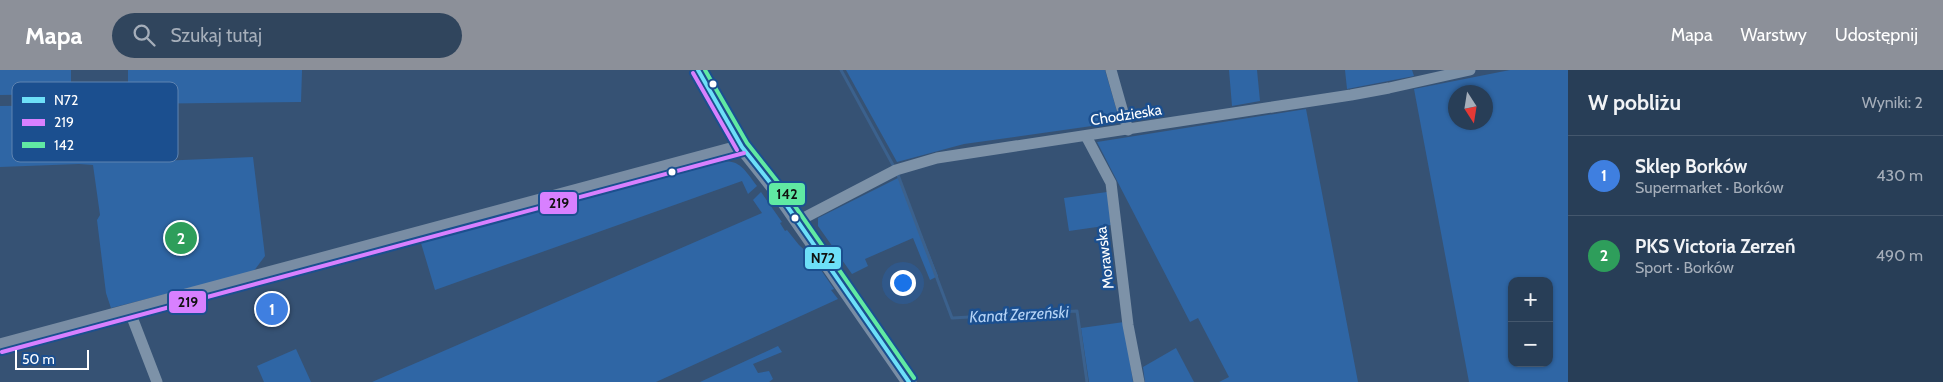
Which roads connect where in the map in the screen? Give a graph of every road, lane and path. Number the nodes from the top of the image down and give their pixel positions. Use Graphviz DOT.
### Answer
graph roads {
  1 [pos="698,70"];
  2 [pos="1111,70"];
  3 [pos="1470,70"];
  4 [pos="1128,130"];
  5 [pos="1086,136"];
  6 [pos="742,147"];
  7 [pos="798,222"];
  8 [pos="130,312"];
  9 [pos="0,346"];
  10 [pos="157,382"];
  11 [pos="909,382"];
  12 [pos="1139,382"];
  1 -- 6 [label="street"];
  2 -- 4 [label="street"];
  3 -- 4 [label="street, Chodzieska"];
  4 -- 5 [label="street, Chodzieska"];
  5 -- 7 [label="street, Chodzieska"];
  5 -- 12 [label="street, Morawska"];
  6 -- 7 [label="street"];
  6 -- 8 [label="street"];
  7 -- 11 [label="street"];
  8 -- 9 [label="street"];
  8 -- 10 [label="street"];
}
